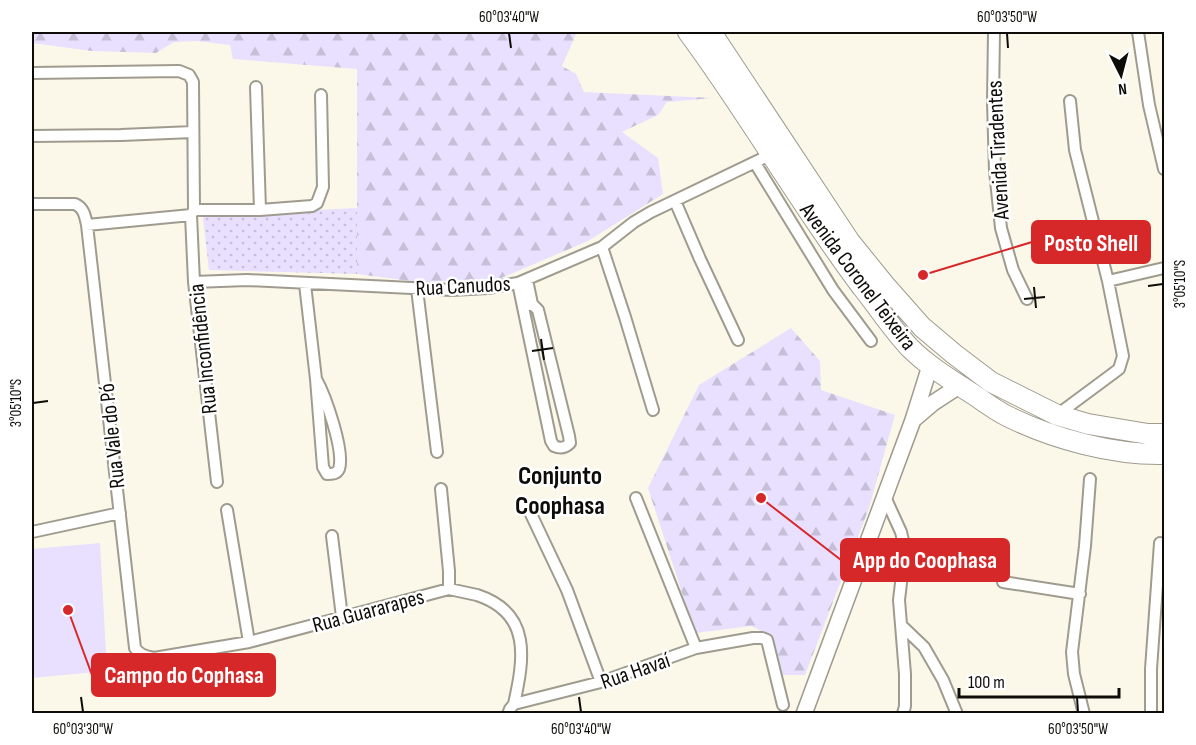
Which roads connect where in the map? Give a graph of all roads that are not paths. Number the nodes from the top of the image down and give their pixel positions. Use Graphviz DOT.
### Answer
graph roads {
  1 [pos="688,32"];
  2 [pos="711,32"];
  3 [pos="994,32"];
  4 [pos="1138,32"];
  5 [pos="32,73"];
  6 [pos="255,87"];
  7 [pos="321,95"];
  8 [pos="1070,101"];
  9 [pos="193,132"];
  10 [pos="32,136"];
  11 [pos="763,159"];
  12 [pos="1164,169"];
  13 [pos="675,201"];
  14 [pos="32,204"];
  15 [pos="260,210"];
  16 [pos="193,213"];
  17 [pos="87,225"];
  18 [pos="602,248"];
  19 [pos="1164,268"];
  20 [pos="522,281"];
  21 [pos="1108,281"];
  22 [pos="194,282"];
  23 [pos="305,284"];
  24 [pos="417,289"];
  25 [pos="1027,299"];
  26 [pos="527,305"];
  27 [pos="738,340"];
  28 [pos="871,341"];
  29 [pos="930,366"];
  30 [pos="316,379"];
  31 [pos="959,386"];
  32 [pos="653,410"];
  33 [pos="1057,415"];
  34 [pos="913,420"];
  35 [pos="1164,435"];
  36 [pos="437,452"];
  37 [pos="1164,454"];
  38 [pos="1090,479"];
  39 [pos="217,482"];
  40 [pos="441,489"];
  41 [pos="885,497"];
  42 [pos="636,498"];
  43 [pos="227,510"];
  44 [pos="530,512"];
  45 [pos="120,513"];
  46 [pos="32,532"];
  47 [pos="332,536"];
  48 [pos="1160,543"];
  49 [pos="1003,582"];
  50 [pos="449,589"];
  51 [pos="1080,594"];
  52 [pos="342,617"];
  53 [pos="902,626"];
  54 [pos="249,642"];
  55 [pos="135,648"];
  56 [pos="696,648"];
  57 [pos="602,682"];
  58 [pos="783,705"];
  59 [pos="511,709"];
  60 [pos="804,714"];
  61 [pos="903,714"];
  62 [pos="957,714"];
  63 [pos="1084,714"];
  64 [pos="1151,714"];
  1 -- 11 [label="highway, Avenida Coronel Teixeira"];
  2 -- 33 [label="highway, Avenida Coronel Teixeira"];
  3 -- 25 [label="street, Avenida Tiradentes"];
  4 -- 12 [label="street"];
  5 -- 9 [label="street, Rua Inconfidência"];
  6 -- 15 [label="street"];
  7 -- 15 [label="street"];
  8 -- 21 [label="street"];
  9 -- 10 [label="street"];
  9 -- 16 [label="street, Rua Inconfidência"];
  11 -- 13 [label="street, Rua Canudos"];
  11 -- 28 [label="street"];
  11 -- 29 [label="highway, Avenida Coronel Teixeira"];
  13 -- 18 [label="street, Rua Canudos"];
  13 -- 27 [label="street"];
  14 -- 17 [label="street"];
  15 -- 16 [label="street"];
  16 -- 17 [label="street"];
  16 -- 22 [label="street, Rua Inconfidência"];
  17 -- 45 [label="street, Rua Vale do Pó"];
  18 -- 20 [label="street, Rua Canudos"];
  18 -- 32 [label="street"];
  19 -- 21 [label="street"];
  20 -- 24 [label="street, Rua Canudos"];
  20 -- 26 [label="street"];
  21 -- 33 [label="street"];
  22 -- 23 [label="street, Rua Canudos"];
  22 -- 39 [label="street, Rua Inconfidência"];
  23 -- 24 [label="street, Rua Canudos"];
  23 -- 30 [label="street"];
  24 -- 36 [label="street"];
  26 -- 26 [label="street"];
  29 -- 31 [label="highway, Avenida Coronel Teixeira"];
  29 -- 34 [label="main road"];
  30 -- 30 [label="street"];
  31 -- 34 [label="main road"];
  31 -- 37 [label="highway, Avenida Coronel Teixeira"];
  33 -- 35 [label="highway, Avenida Coronel Teixeira"];
  34 -- 41 [label="main road"];
  38 -- 51 [label="street"];
  40 -- 50 [label="street"];
  41 -- 53 [label="street"];
  41 -- 60 [label="main road"];
  42 -- 56 [label="street"];
  43 -- 54 [label="street"];
  44 -- 57 [label="street"];
  45 -- 46 [label="street"];
  45 -- 55 [label="street, Rua Vale do Pó"];
  47 -- 52 [label="street"];
  48 -- 64 [label="street"];
  49 -- 51 [label="street"];
  50 -- 52 [label="street, Rua Guararapes"];
  50 -- 59 [label="street, Rua Guararapes"];
  51 -- 63 [label="street"];
  52 -- 54 [label="street, Rua Guararapes"];
  53 -- 61 [label="street"];
  53 -- 62 [label="street"];
  54 -- 55 [label="street, Rua Guararapes"];
  56 -- 57 [label="street, Rua Havaí"];
  56 -- 58 [label="street, Rua Havaí"];
  57 -- 59 [label="street, Rua Havaí"];
}
